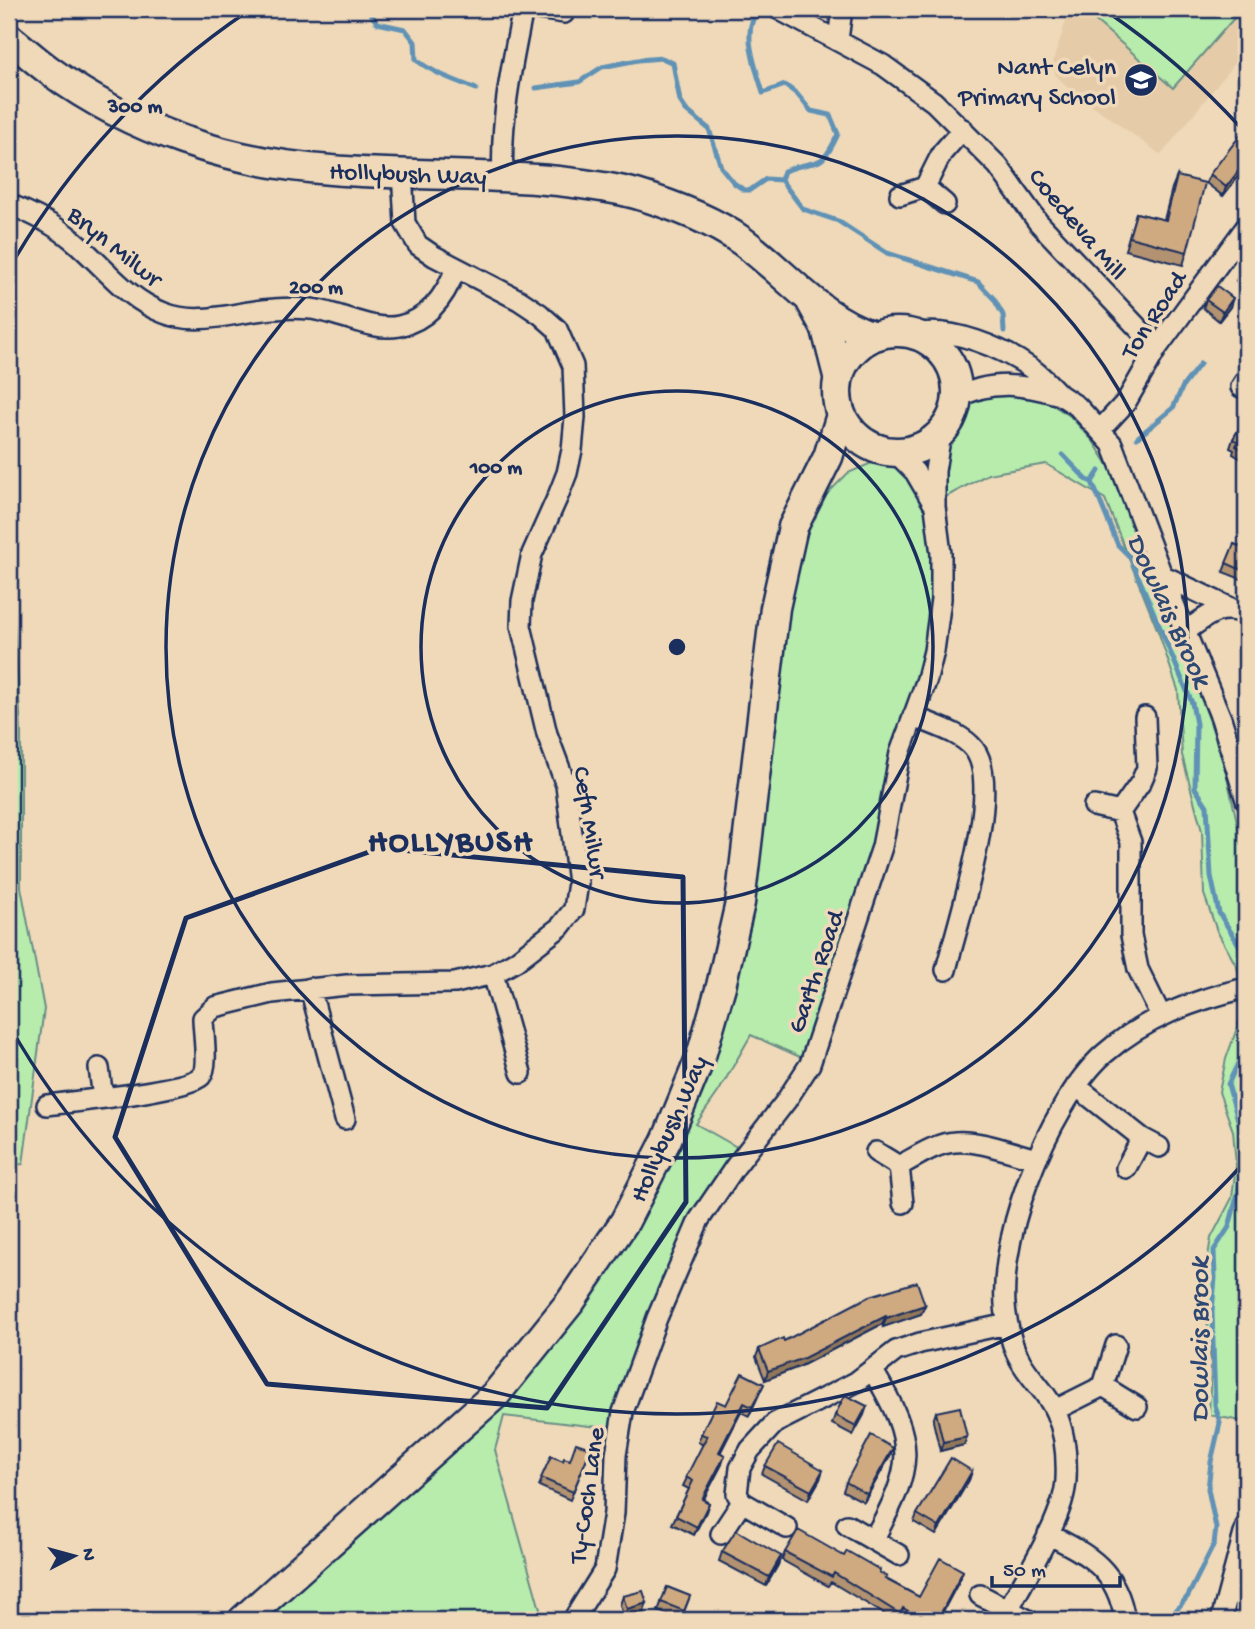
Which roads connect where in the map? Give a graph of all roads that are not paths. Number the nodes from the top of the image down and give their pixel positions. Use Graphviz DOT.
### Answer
graph roads {
  1 [pos="523,9"];
  2 [pos="537,9"];
  3 [pos="778,9"];
  4 [pos="842,9"];
  5 [pos="564,13"];
  6 [pos="9,38"];
  7 [pos="838,40"];
  8 [pos="963,129"];
  9 [pos="402,172"];
  10 [pos="503,176"];
  11 [pos="925,187"];
  12 [pos="900,195"];
  13 [pos="9,204"];
  14 [pos="945,204"];
  15 [pos="1246,227"];
  16 [pos="456,268"];
  17 [pos="808,297"];
  18 [pos="915,334"];
  19 [pos="874,336"];
  20 [pos="1157,348"];
  21 [pos="838,376"];
  22 [pos="1060,395"];
  23 [pos="956,400"];
  24 [pos="841,415"];
  25 [pos="1101,429"];
  26 [pos="941,433"];
  27 [pos="887,451"];
  28 [pos="810,492"];
  29 [pos="935,507"];
  30 [pos="1162,575"];
  31 [pos="1239,611"];
  32 [pos="1185,632"];
  33 [pos="913,716"];
  34 [pos="1145,717"];
  35 [pos="1246,800"];
  36 [pos="1094,806"];
  37 [pos="1119,812"];
  38 [pos="946,970"];
  39 [pos="493,974"];
  40 [pos="310,988"];
  41 [pos="1242,989"];
  42 [pos="1161,1016"];
  43 [pos="99,1068"];
  44 [pos="521,1073"];
  45 [pos="1076,1086"];
  46 [pos="103,1098"];
  47 [pos="47,1105"];
  48 [pos="345,1119"];
  49 [pos="876,1152"];
  50 [pos="1037,1159"];
  51 [pos="899,1166"];
  52 [pos="1126,1168"];
  53 [pos="903,1203"];
  54 [pos="1007,1324"];
  55 [pos="1115,1345"];
  56 [pos="873,1371"];
  57 [pos="1103,1386"];
  58 [pos="1136,1407"];
  59 [pos="1055,1410"];
  60 [pos="623,1412"];
  61 [pos="742,1502"];
  62 [pos="847,1525"];
  63 [pos="1246,1526"];
  64 [pos="787,1528"];
  65 [pos="721,1534"];
  66 [pos="1048,1534"];
  67 [pos="873,1540"];
  68 [pos="899,1555"];
  69 [pos="981,1595"];
  70 [pos="1008,1610"];
  71 [pos="243,1620"];
  72 [pos="573,1620"];
  73 [pos="1028,1620"];
  74 [pos="1125,1620"];
  75 [pos="1221,1620"];
  1 -- 10 [label="street"];
  2 -- 5 [label="street"];
  3 -- 7 [label="street, Coedeva Mill"];
  4 -- 7 [label="street"];
  6 -- 9 [label="street, Hollybush Way"];
  7 -- 8 [label="street, Coedeva Mill"];
  8 -- 11 [label="street"];
  8 -- 20 [label="street, Coedeva Mill"];
  9 -- 10 [label="street, Hollybush Way"];
  9 -- 16 [label="street"];
  10 -- 17 [label="street, Hollybush Way"];
  11 -- 12 [label="street"];
  11 -- 14 [label="street"];
  13 -- 16 [label="street, Bryn Milwr"];
  15 -- 20 [label="street, Ton Road"];
  16 -- 39 [label="street, Cefn Milwr"];
  17 -- 19 [label="street, Hollybush Way"];
  17 -- 21 [label="street, Hollybush Way"];
  18 -- 19 [label="street, Hollybush Way"];
  18 -- 22 [label="street"];
  18 -- 23 [label="street"];
  19 -- 21 [label="street"];
  20 -- 25 [label="street, Ton Road"];
  21 -- 24 [label="street, Hollybush Way"];
  22 -- 23 [label="street"];
  22 -- 25 [label="street"];
  23 -- 26 [label="street"];
  24 -- 27 [label="street"];
  24 -- 28 [label="street, Hollybush Way"];
  25 -- 30 [label="street"];
  26 -- 27 [label="street, Hollybush Way"];
  26 -- 29 [label="street, Garth Road"];
  27 -- 28 [label="street, Hollybush Way"];
  27 -- 29 [label="street, Garth Road"];
  28 -- 71 [label="street, Hollybush Way"];
  29 -- 33 [label="street, Garth Road"];
  30 -- 31 [label="street"];
  30 -- 32 [label="street"];
  31 -- 32 [label="street"];
  32 -- 35 [label="street"];
  33 -- 38 [label="street"];
  33 -- 60 [label="street, Garth Road"];
  34 -- 37 [label="street"];
  36 -- 37 [label="street"];
  37 -- 42 [label="street"];
  39 -- 40 [label="street, Cefn Milwr"];
  39 -- 44 [label="street"];
  40 -- 46 [label="street, Cefn Milwr"];
  40 -- 48 [label="street"];
  41 -- 42 [label="street"];
  42 -- 45 [label="street"];
  43 -- 46 [label="street"];
  45 -- 50 [label="street"];
  45 -- 52 [label="street"];
  46 -- 47 [label="street"];
  49 -- 51 [label="street"];
  50 -- 51 [label="street"];
  50 -- 54 [label="street"];
  51 -- 53 [label="street"];
  54 -- 56 [label="street"];
  54 -- 59 [label="street"];
  55 -- 57 [label="street"];
  56 -- 61 [label="street"];
  56 -- 67 [label="street"];
  57 -- 58 [label="street"];
  57 -- 59 [label="street"];
  59 -- 66 [label="street"];
  60 -- 72 [label="street, Ty-Coch Lane"];
  61 -- 64 [label="street"];
  61 -- 65 [label="street"];
  62 -- 67 [label="street"];
  63 -- 75 [label="street"];
  66 -- 70 [label="street"];
  66 -- 74 [label="street"];
  67 -- 68 [label="street"];
  69 -- 70 [label="street"];
  70 -- 73 [label="street"];
}
